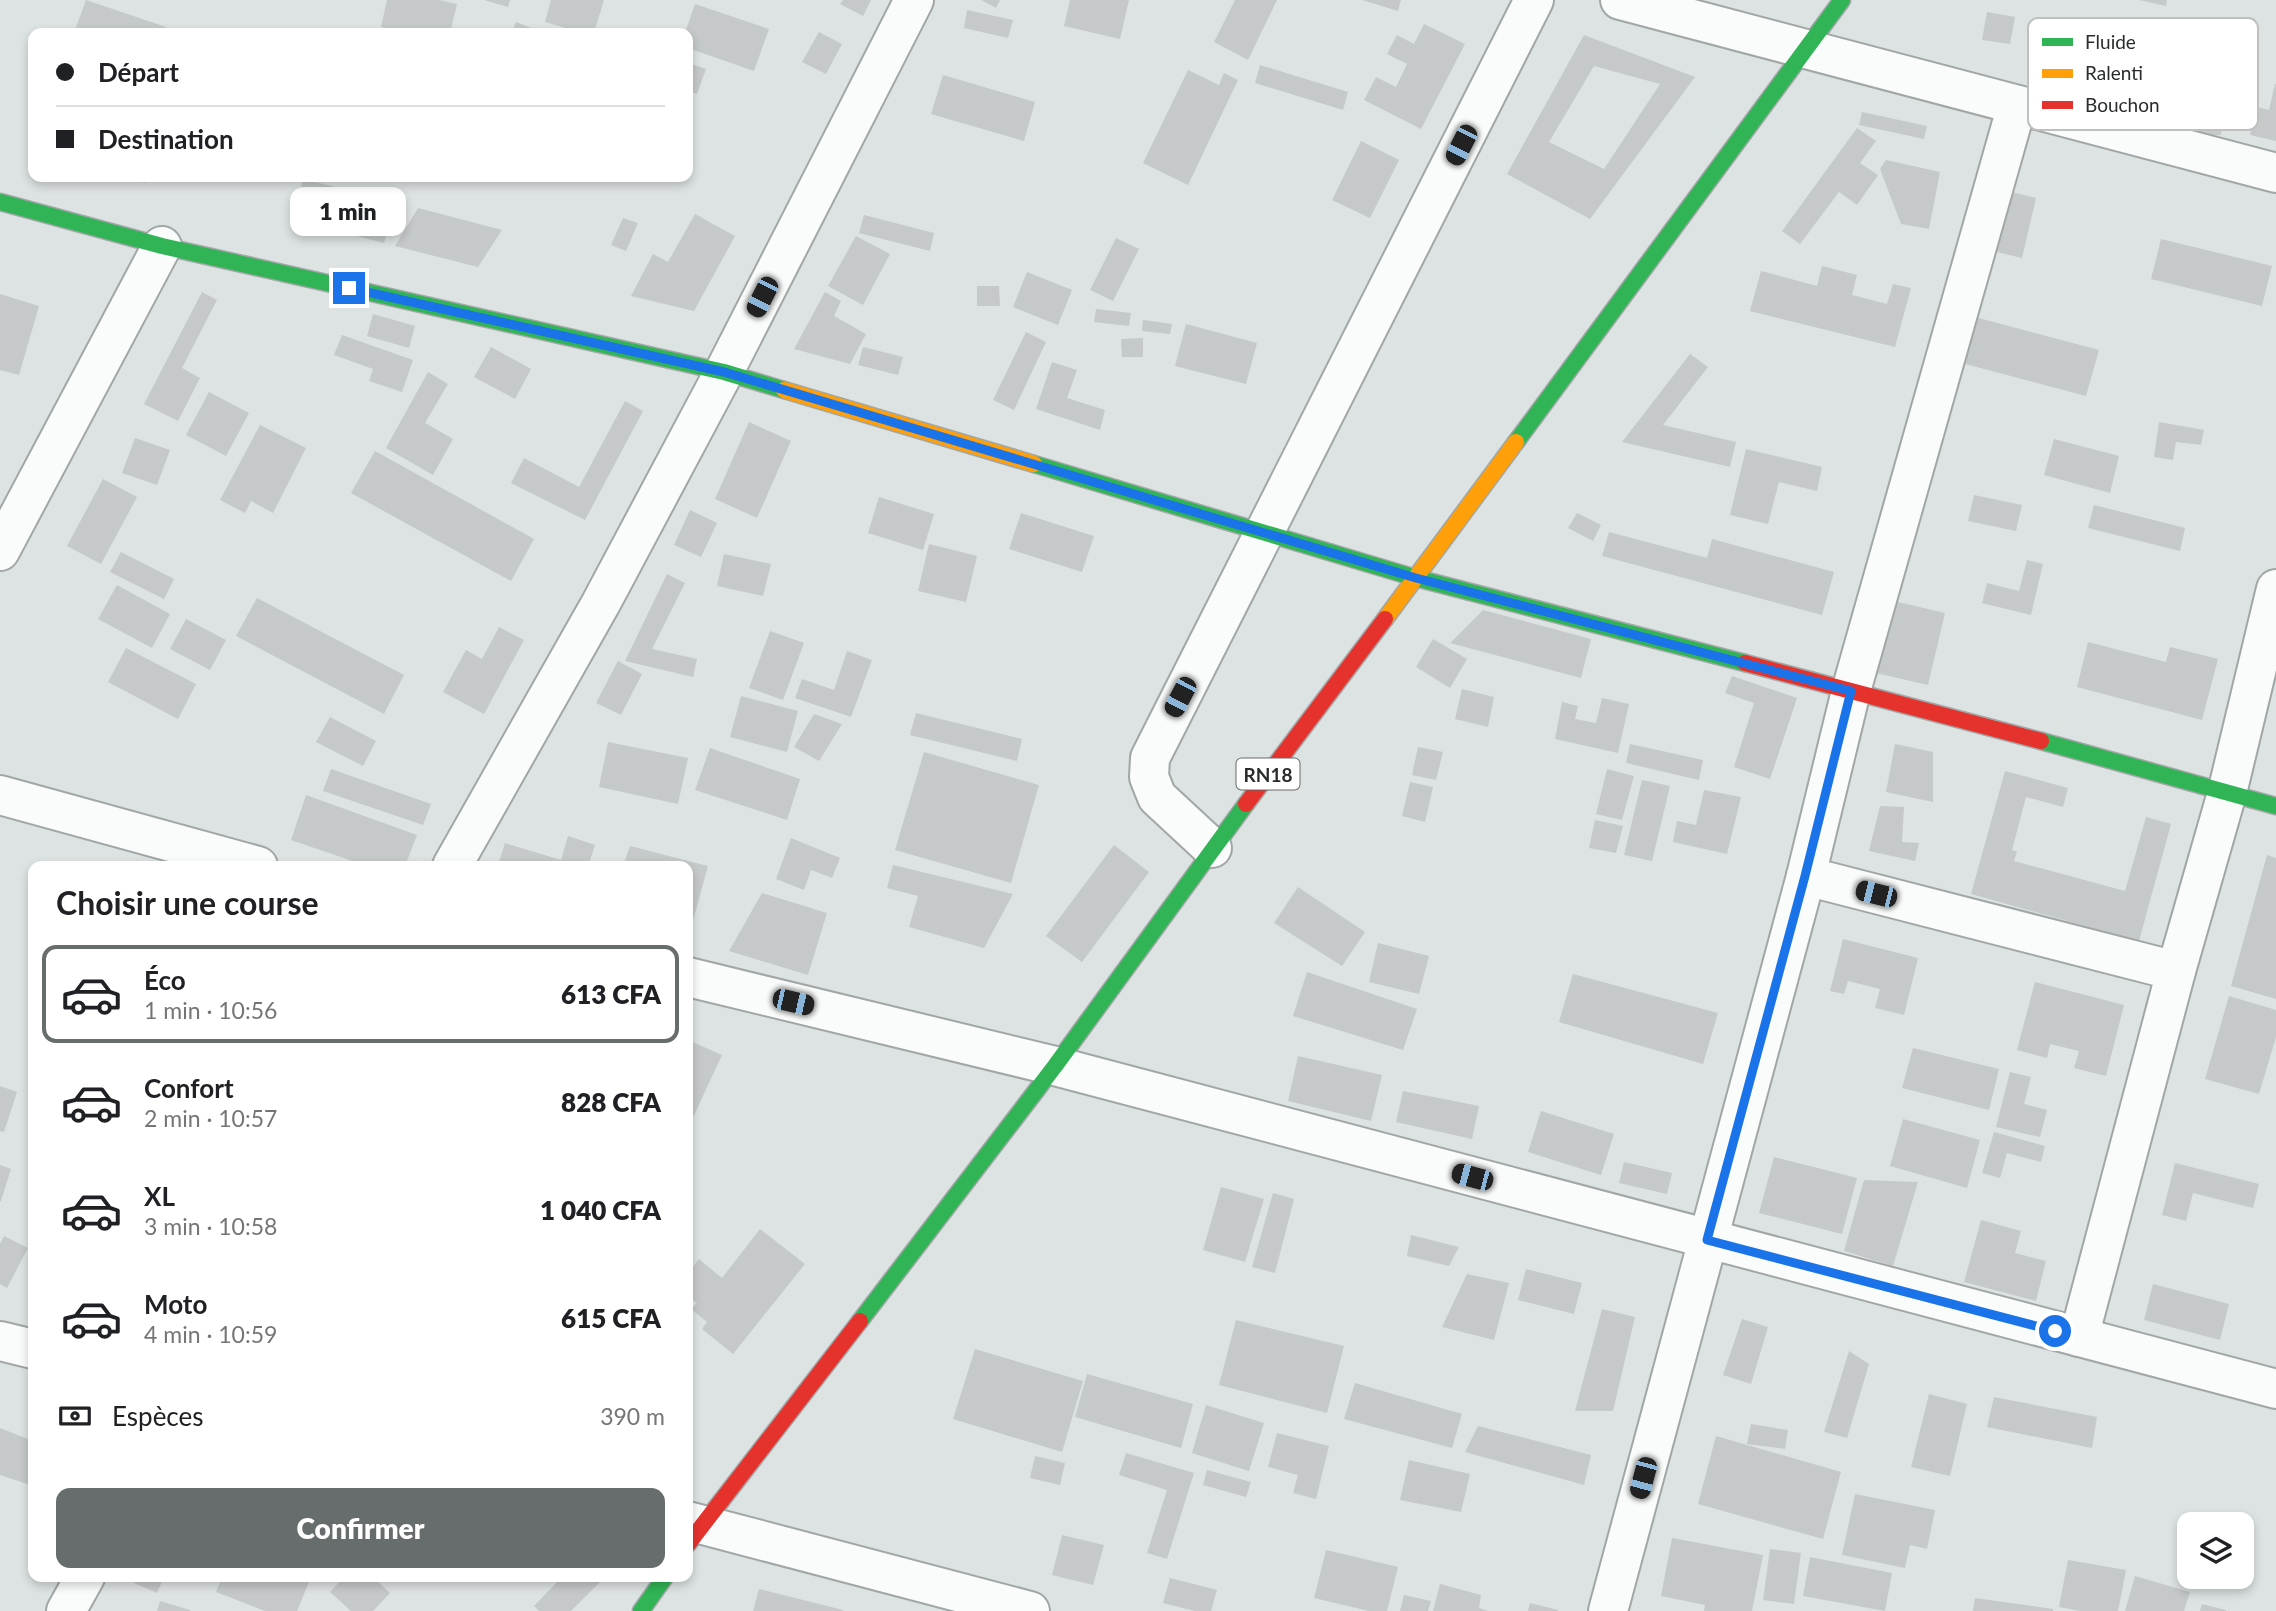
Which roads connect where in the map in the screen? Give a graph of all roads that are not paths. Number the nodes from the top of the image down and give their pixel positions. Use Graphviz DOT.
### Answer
graph roads {
  1 [pos="914,0"];
  2 [pos="1534,0"];
  3 [pos="1620,0"];
  4 [pos="1842,0"];
  5 [pos="1806,49"];
  6 [pos="2017,105"];
  7 [pos="2028,108"];
  8 [pos="2112,130"];
  9 [pos="2276,173"];
  10 [pos="0,202"];
  11 [pos="162,246"];
  12 [pos="724,372"];
  13 [pos="1265,533"];
  14 [pos="0,551"];
  15 [pos="1416,578"];
  16 [pos="2276,589"];
  17 [pos="1851,691"];
  18 [pos="2227,793"];
  19 [pos="0,795"];
  20 [pos="2276,806"];
  21 [pos="1212,848"];
  22 [pos="240,861"];
  23 [pos="455,861"];
  24 [pos="1805,876"];
  25 [pos="2176,971"];
  26 [pos="693,978"];
  27 [pos="1055,1066"];
  28 [pos="1707,1240"];
  29 [pos="2079,1337"];
  30 [pos="0,1341"];
  31 [pos="28,1348"];
  32 [pos="2276,1389"];
  33 [pos="693,1529"];
  34 [pos="693,1530"];
  35 [pos="82,1582"];
  36 [pos="661,1582"];
  37 [pos="66,1611"];
  38 [pos="641,1611"];
  39 [pos="1030,1611"];
  40 [pos="1608,1611"];
  1 -- 12 [label="street"];
  2 -- 13 [label="street"];
  3 -- 5 [label="street"];
  4 -- 5 [label="street, RN18"];
  5 -- 6 [label="street"];
  5 -- 15 [label="street, RN18"];
  6 -- 7 [label="street"];
  6 -- 17 [label="street"];
  8 -- 9 [label="street"];
  10 -- 11 [label="street"];
  11 -- 12 [label="street"];
  11 -- 14 [label="street"];
  12 -- 13 [label="street"];
  12 -- 23 [label="street"];
  13 -- 15 [label="street"];
  13 -- 21 [label="street"];
  15 -- 17 [label="street"];
  15 -- 21 [label="street, RN18"];
  16 -- 18 [label="street"];
  17 -- 18 [label="street"];
  17 -- 24 [label="street"];
  18 -- 20 [label="street"];
  18 -- 25 [label="street"];
  19 -- 22 [label="street"];
  21 -- 27 [label="street, RN18"];
  24 -- 25 [label="street"];
  24 -- 28 [label="street"];
  25 -- 29 [label="street"];
  26 -- 27 [label="street"];
  27 -- 28 [label="street"];
  27 -- 33 [label="street, RN18"];
  28 -- 29 [label="street"];
  28 -- 40 [label="street"];
  29 -- 32 [label="street"];
  30 -- 31 [label="street"];
  34 -- 39 [label="street"];
  35 -- 37 [label="street"];
  36 -- 38 [label="street"];
}
